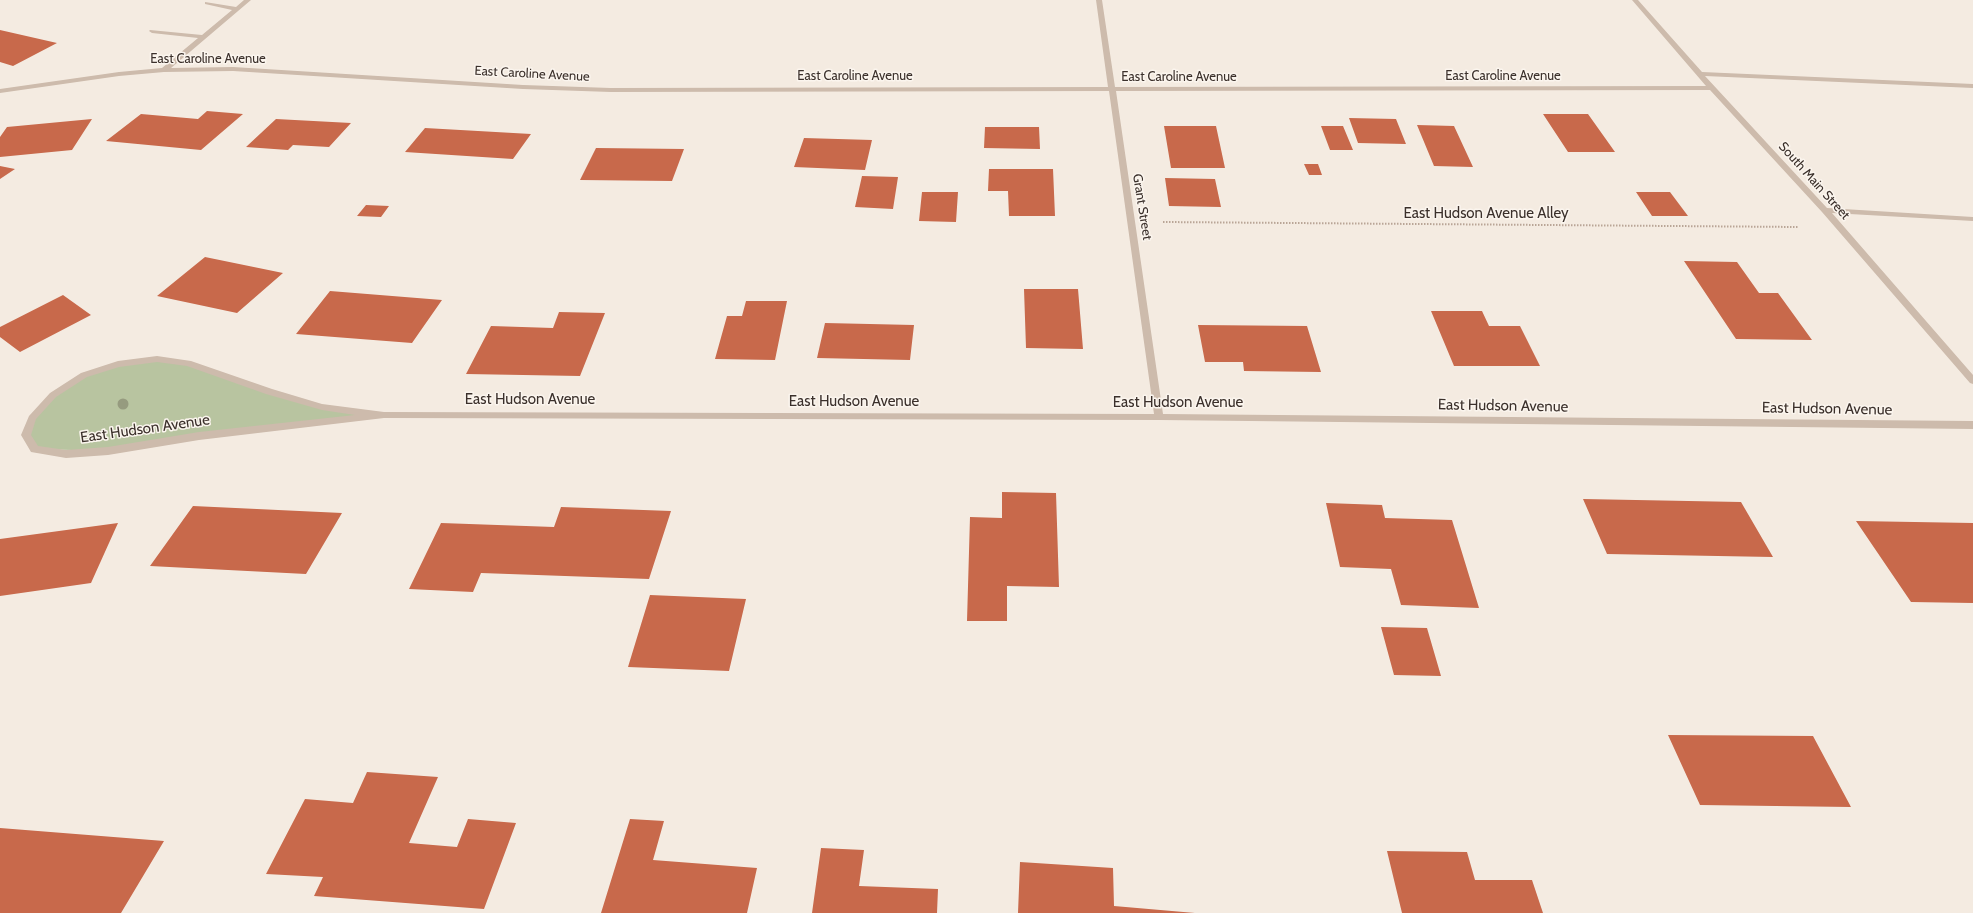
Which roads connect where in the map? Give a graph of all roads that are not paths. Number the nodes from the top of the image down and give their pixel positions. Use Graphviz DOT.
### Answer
graph roads {
  1 [pos="248,0"];
  2 [pos="1099,0"];
  3 [pos="1635,0"];
  4 [pos="207,3"];
  5 [pos="237,9"];
  6 [pos="152,31"];
  7 [pos="203,37"];
  8 [pos="164,70"];
  9 [pos="1700,74"];
  10 [pos="1973,86"];
  11 [pos="1712,88"];
  12 [pos="1111,89"];
  13 [pos="0,91"];
  14 [pos="1825,210"];
  15 [pos="1973,219"];
  16 [pos="1973,380"];
  17 [pos="384,415"];
  18 [pos="1159,417"];
  19 [pos="1973,425"];
  1 -- 5 [label="street"];
  2 -- 12 [label="street, Grant Street"];
  3 -- 9 [label="street, South Main Street"];
  4 -- 5 [label="street"];
  5 -- 7 [label="street"];
  6 -- 7 [label="street"];
  7 -- 8 [label="street"];
  8 -- 12 [label="street, East Caroline Avenue"];
  8 -- 13 [label="street, East Caroline Avenue"];
  9 -- 10 [label="street"];
  9 -- 11 [label="street, South Main Street"];
  11 -- 12 [label="street, East Caroline Avenue"];
  11 -- 14 [label="street, South Main Street"];
  12 -- 18 [label="street, Grant Street"];
  14 -- 15 [label="street"];
  14 -- 16 [label="street, South Main Street"];
  17 -- 17 [label="street, East Hudson Avenue"];
  17 -- 18 [label="street, East Hudson Avenue"];
  18 -- 19 [label="street, East Hudson Avenue"];
}
